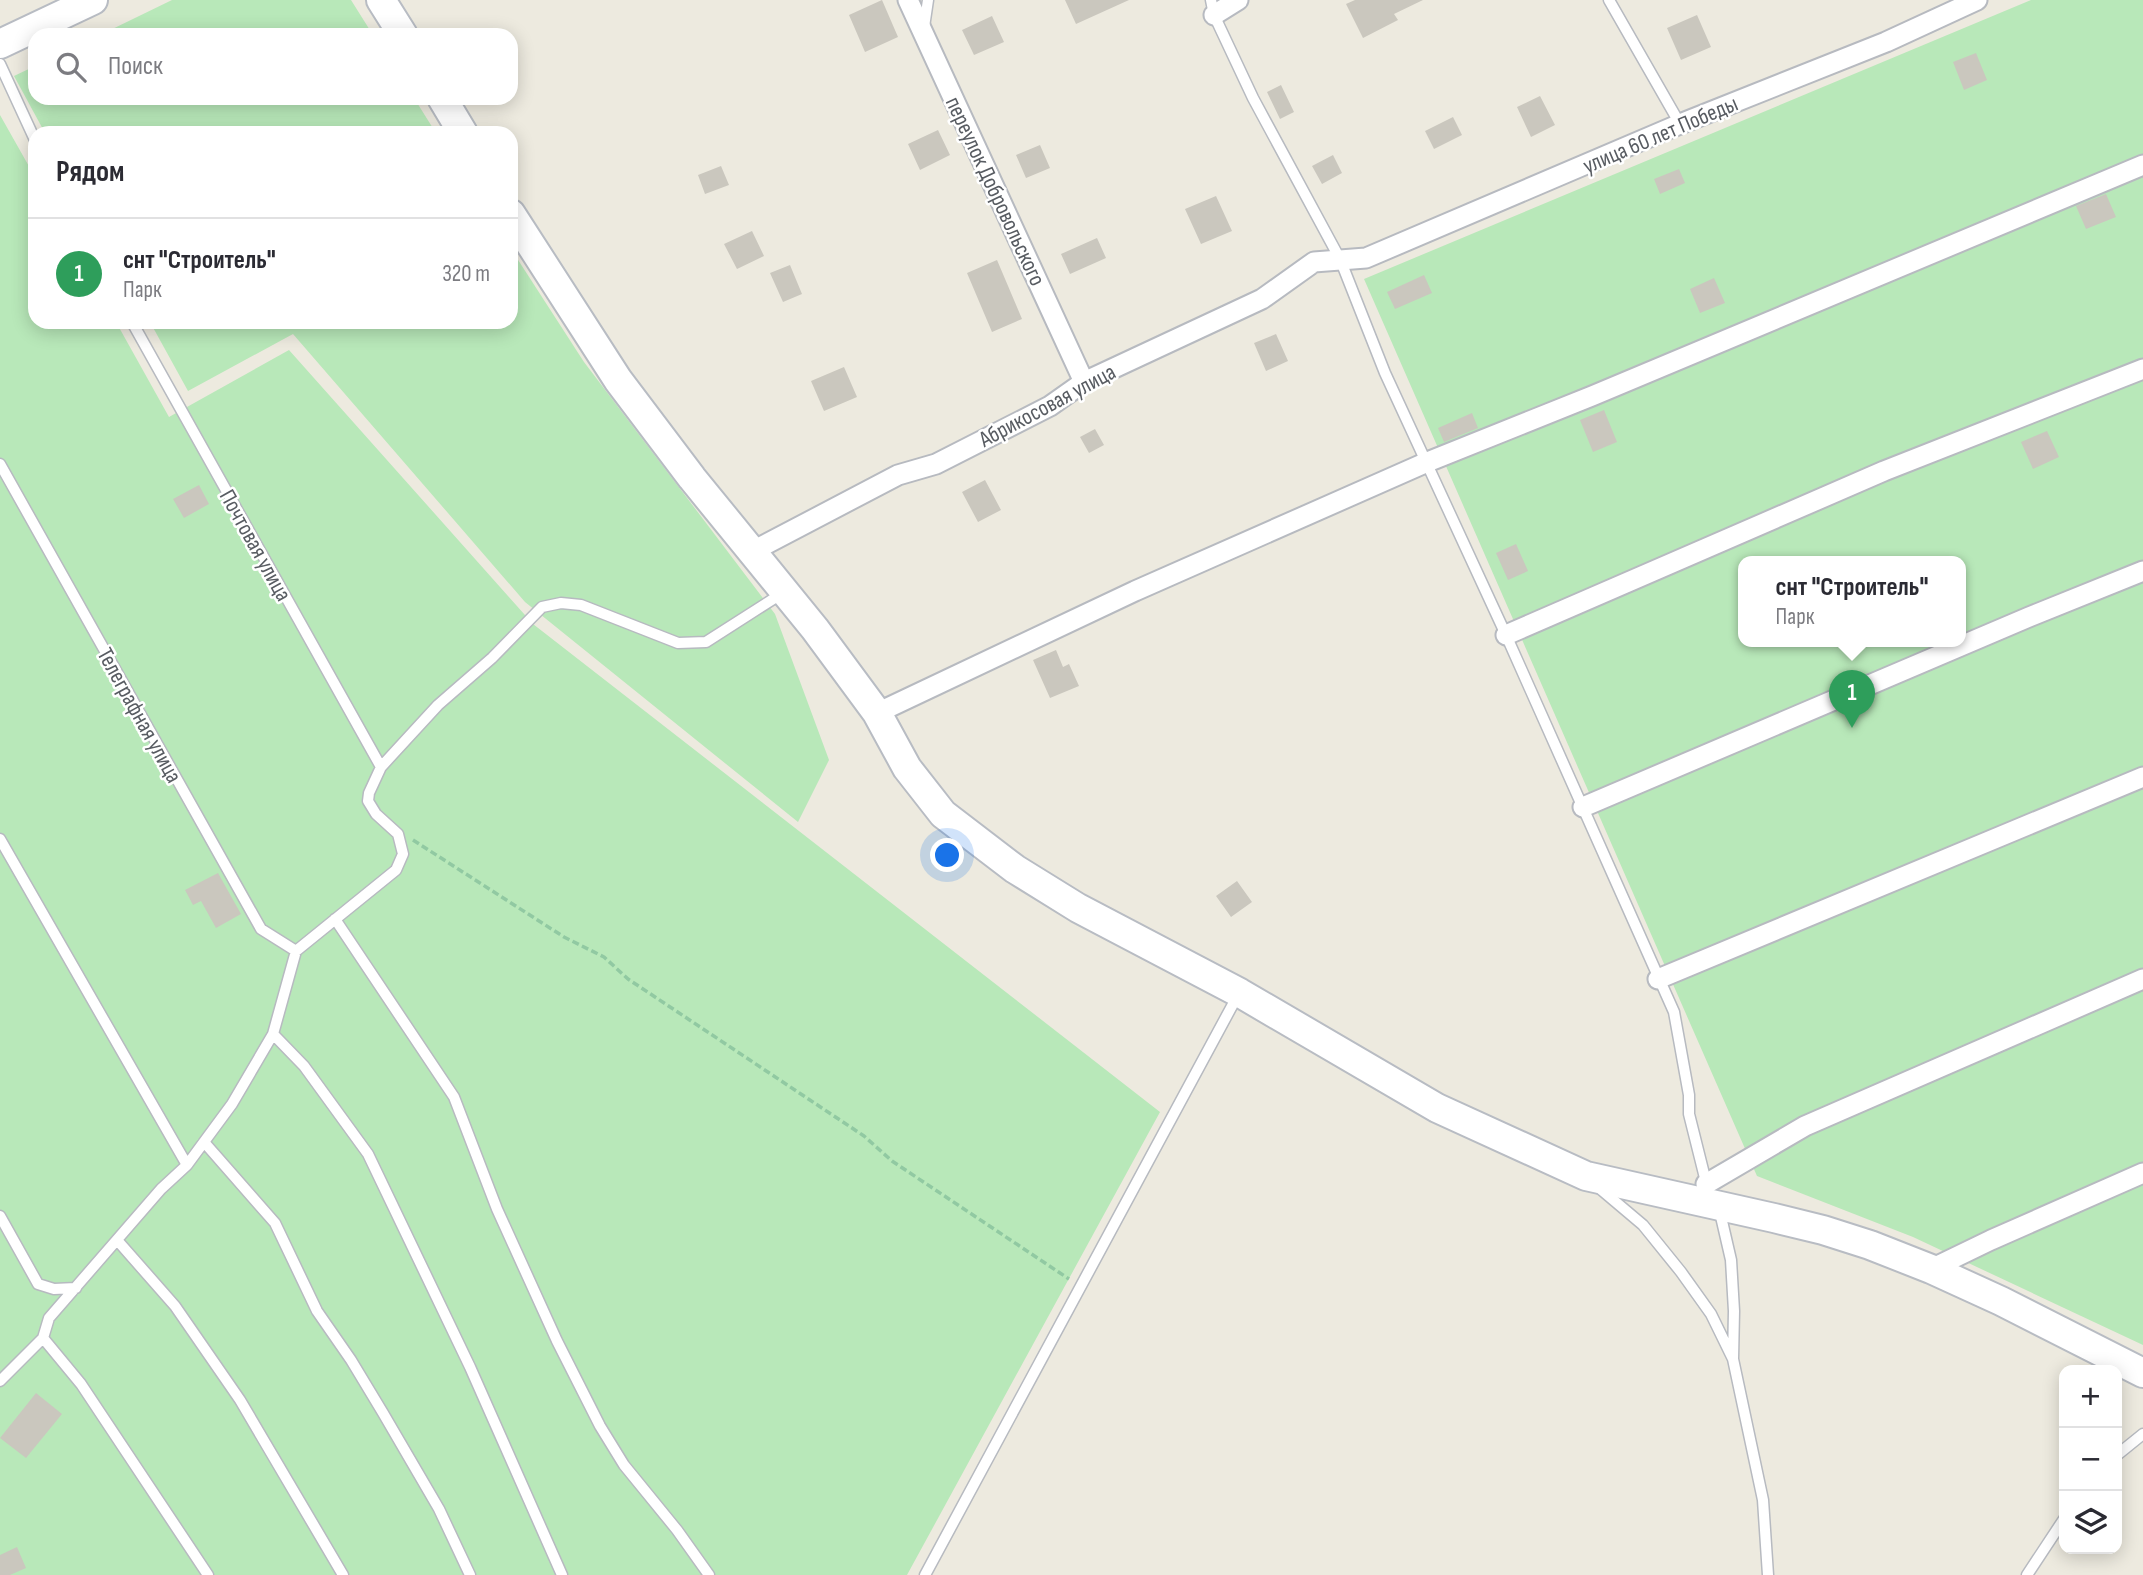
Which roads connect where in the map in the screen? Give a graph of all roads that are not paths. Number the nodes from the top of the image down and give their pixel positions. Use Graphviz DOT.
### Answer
graph roads {
  1 [pos="93,0"];
  2 [pos="382,0"];
  3 [pos="908,0"];
  4 [pos="928,0"];
  5 [pos="1238,0"];
  6 [pos="1609,0"];
  7 [pos="1977,0"];
  8 [pos="1213,8"];
  9 [pos="34,28"];
  10 [pos="399,28"];
  11 [pos="28,31"];
  12 [pos="923,32"];
  13 [pos="0,44"];
  14 [pos="0,64"];
  15 [pos="446,105"];
  16 [pos="1681,124"];
  17 [pos="29,126"];
  18 [pos="459,126"];
  19 [pos="2143,165"];
  20 [pos="518,225"];
  21 [pos="1340,259"];
  22 [pos="136,329"];
  23 [pos="2143,369"];
  24 [pos="1084,382"];
  25 [pos="1425,463"];
  26 [pos="0,464"];
  27 [pos="753,551"];
  28 [pos="2143,571"];
  29 [pos="785,592"];
  30 [pos="1506,635"];
  31 [pos="1966,646"];
  32 [pos="1963,647"];
  33 [pos="877,713"];
  34 [pos="381,767"];
  35 [pos="2143,777"];
  36 [pos="1583,807"];
  37 [pos="0,839"];
  38 [pos="335,919"];
  39 [pos="296,951"];
  40 [pos="1658,979"];
  41 [pos="2143,979"];
  42 [pos="1240,993"];
  43 [pos="273,1034"];
  44 [pos="204,1142"];
  45 [pos="187,1165"];
  46 [pos="2143,1173"];
  47 [pos="1586,1176"];
  48 [pos="1712,1195"];
  49 [pos="0,1216"];
  50 [pos="117,1240"];
  51 [pos="1931,1269"];
  52 [pos="76,1288"];
  53 [pos="43,1338"];
  54 [pos="1733,1359"];
  55 [pos="2143,1373"];
  56 [pos="0,1381"];
  57 [pos="2143,1434"];
  58 [pos="2122,1451"];
  59 [pos="2059,1526"];
  60 [pos="208,1575"];
  61 [pos="343,1575"];
  62 [pos="470,1575"];
  63 [pos="562,1575"];
  64 [pos="709,1575"];
  65 [pos="925,1575"];
  66 [pos="1768,1575"];
  67 [pos="2026,1575"];
  1 -- 9 [label="street"];
  2 -- 10 [label="street"];
  3 -- 12 [label="street, переулок Добровольского"];
  4 -- 12 [label="lane"];
  5 -- 8 [label="street"];
  6 -- 16 [label="lane"];
  7 -- 16 [label="street, улица 60 лет Победы"];
  8 -- 21 [label="lane"];
  11 -- 13 [label="street"];
  12 -- 24 [label="street, переулок Добровольского"];
  14 -- 17 [label="lane"];
  15 -- 18 [label="street"];
  16 -- 21 [label="street, улица 60 лет Победы"];
  19 -- 25 [label="street"];
  20 -- 27 [label="street"];
  21 -- 24 [label="street, Абрикосовая улица"];
  21 -- 25 [label="lane"];
  22 -- 34 [label="lane, Почтовая улица"];
  23 -- 30 [label="street"];
  24 -- 27 [label="street, Абрикосовая улица"];
  25 -- 30 [label="lane"];
  25 -- 33 [label="street"];
  26 -- 39 [label="lane, Телеграфная улица"];
  27 -- 29 [label="street"];
  28 -- 31 [label="street"];
  29 -- 33 [label="street"];
  29 -- 34 [label="lane"];
  30 -- 36 [label="lane"];
  32 -- 36 [label="street"];
  33 -- 42 [label="street"];
  34 -- 38 [label="lane"];
  35 -- 40 [label="street"];
  36 -- 40 [label="lane"];
  37 -- 45 [label="lane"];
  38 -- 39 [label="lane"];
  38 -- 64 [label="lane"];
  39 -- 43 [label="lane"];
  40 -- 48 [label="lane"];
  41 -- 48 [label="street"];
  42 -- 47 [label="street"];
  42 -- 65 [label="lane"];
  43 -- 44 [label="lane"];
  43 -- 63 [label="lane"];
  44 -- 45 [label="lane"];
  44 -- 62 [label="lane"];
  45 -- 50 [label="lane"];
  46 -- 51 [label="street"];
  47 -- 48 [label="street"];
  47 -- 54 [label="lane"];
  48 -- 51 [label="street"];
  48 -- 54 [label="lane"];
  49 -- 52 [label="lane"];
  50 -- 52 [label="lane"];
  50 -- 61 [label="lane"];
  51 -- 55 [label="street"];
  52 -- 53 [label="lane"];
  53 -- 56 [label="lane"];
  53 -- 60 [label="lane"];
  54 -- 66 [label="lane"];
  57 -- 58 [label="lane"];
  59 -- 67 [label="lane"];
}
